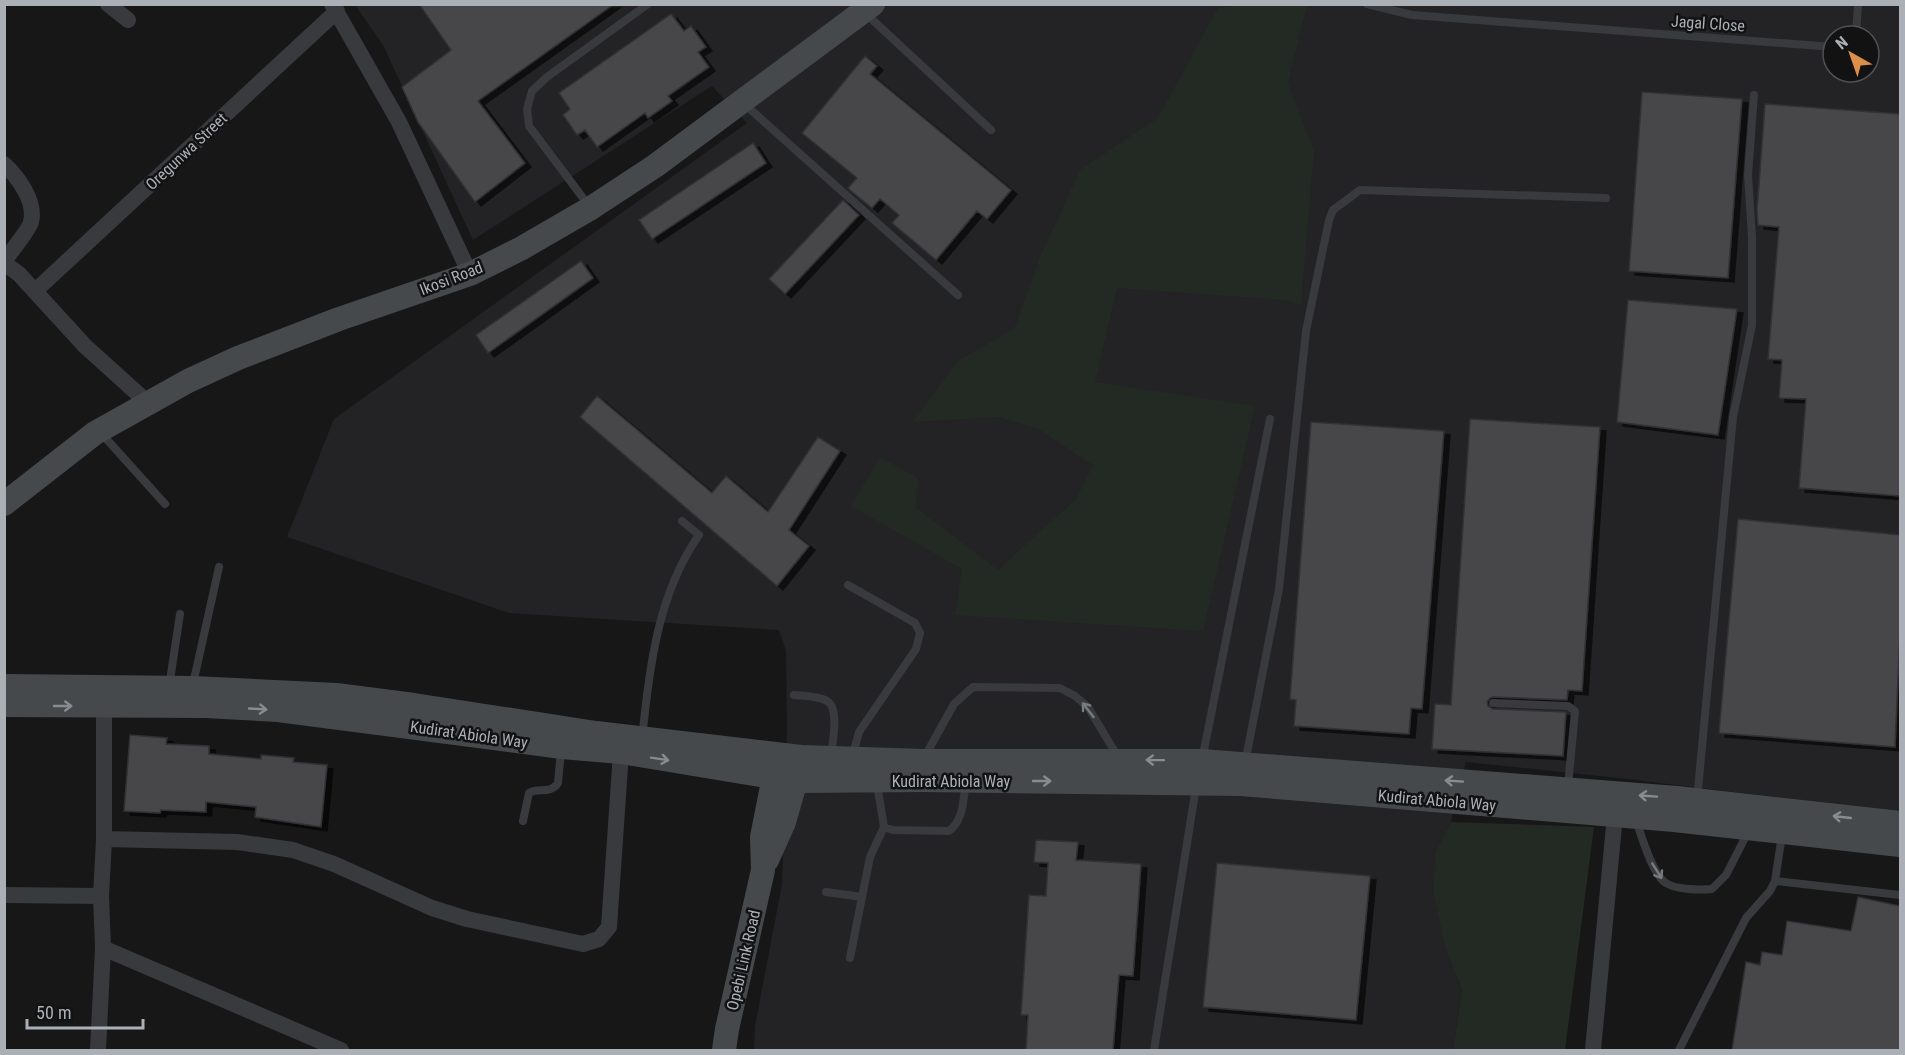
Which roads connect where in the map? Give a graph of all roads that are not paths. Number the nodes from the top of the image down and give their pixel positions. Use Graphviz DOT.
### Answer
graph roads {
  1 [pos="108,4"];
  2 [pos="648,4"];
  3 [pos="1366,4"];
  4 [pos="1858,4"];
  5 [pos="335,8"];
  6 [pos="868,8"];
  7 [pos="128,20"];
  8 [pos="1857,24"];
  9 [pos="1821,46"];
  10 [pos="1754,95"];
  11 [pos="742,102"];
  12 [pos="991,129"];
  13 [pos="4,164"];
  14 [pos="1606,198"];
  15 [pos="591,208"];
  16 [pos="4,262"];
  17 [pos="470,274"];
  18 [pos="35,291"];
  19 [pos="958,295"];
  20 [pos="148,403"];
  21 [pos="1269,419"];
  22 [pos="98,431"];
  23 [pos="4,504"];
  24 [pos="165,504"];
  25 [pos="682,521"];
  26 [pos="219,567"];
  27 [pos="848,585"];
  28 [pos="180,614"];
  29 [pos="4,686"];
  30 [pos="181,688"];
  31 [pos="794,695"];
  32 [pos="1493,703"];
  33 [pos="4,705"];
  34 [pos="104,705"];
  35 [pos="642,738"];
  36 [pos="562,747"];
  37 [pos="621,752"];
  38 [pos="790,756"];
  39 [pos="842,758"];
  40 [pos="1119,760"];
  41 [pos="923,761"];
  42 [pos="1199,772"];
  43 [pos="1243,775"];
  44 [pos="784,779"];
  45 [pos="877,780"];
  46 [pos="966,780"];
  47 [pos="1568,790"];
  48 [pos="1697,800"];
  49 [pos="1625,816"];
  50 [pos="523,821"];
  51 [pos="1900,823"];
  52 [pos="884,827"];
  53 [pos="1749,829"];
  54 [pos="1782,833"];
  55 [pos="104,839"];
  56 [pos="1900,845"];
  57 [pos="1775,881"];
  58 [pos="826,892"];
  59 [pos="4,895"];
  60 [pos="1900,895"];
  61 [pos="101,896"];
  62 [pos="862,897"];
  63 [pos="104,948"];
  64 [pos="850,958"];
  65 [pos="723,1043"];
  66 [pos="98,1050"];
  67 [pos="341,1050"];
  68 [pos="1154,1050"];
  69 [pos="1593,1050"];
  70 [pos="1679,1050"];
  1 -- 7 [label="street"];
  2 -- 15 [label="lane"];
  3 -- 9 [label="lane, Jagal Close"];
  4 -- 8 [label="lane"];
  5 -- 17 [label="street"];
  5 -- 18 [label="street, Oregunwa Street"];
  6 -- 11 [label="main road, Ikosi Road"];
  6 -- 12 [label="lane"];
  10 -- 48 [label="lane"];
  11 -- 15 [label="main road, Ikosi Road"];
  11 -- 19 [label="lane"];
  13 -- 16 [label="street"];
  14 -- 43 [label="lane"];
  15 -- 17 [label="main road, Ikosi Road"];
  16 -- 18 [label="street"];
  17 -- 20 [label="main road, Ikosi Road"];
  18 -- 20 [label="street"];
  20 -- 22 [label="main road, Ikosi Road"];
  21 -- 42 [label="lane"];
  22 -- 23 [label="main road, Ikosi Road"];
  22 -- 24 [label="lane"];
  25 -- 35 [label="lane"];
  26 -- 30 [label="lane"];
  27 -- 39 [label="lane"];
  28 -- 30 [label="lane"];
  29 -- 30 [label="main road, Kudirat Abiola Way"];
  30 -- 35 [label="main road, Kudirat Abiola Way"];
  31 -- 39 [label="lane"];
  32 -- 47 [label="lane"];
  33 -- 34 [label="main road, Kudirat Abiola Way, one-way"];
  34 -- 36 [label="main road, Kudirat Abiola Way, one-way"];
  34 -- 55 [label="street"];
  35 -- 38 [label="main road, Kudirat Abiola Way"];
  36 -- 37 [label="main road, Kudirat Abiola Way"];
  36 -- 50 [label="lane"];
  37 -- 44 [label="main road, Kudirat Abiola Way, one-way"];
  37 -- 55 [label="street"];
  38 -- 39 [label="main road, Kudirat Abiola Way"];
  38 -- 44 [label="main road, Opebi Link Road"];
  39 -- 41 [label="main road, Kudirat Abiola Way"];
  40 -- 41 [label="main road, Kudirat Abiola Way"];
  40 -- 41 [label="lane, one-way"];
  42 -- 40 [label="main road, Kudirat Abiola Way, one-way"];
  42 -- 43 [label="main road, Kudirat Abiola Way"];
  46 -- 42 [label="main road, Kudirat Abiola Way, one-way"];
  42 -- 68 [label="lane"];
  47 -- 43 [label="main road, Kudirat Abiola Way, one-way"];
  43 -- 49 [label="main road, Kudirat Abiola Way"];
  44 -- 45 [label="main road, Kudirat Abiola Way"];
  44 -- 65 [label="main road, Opebi Link Road"];
  45 -- 46 [label="main road, Kudirat Abiola Way"];
  45 -- 52 [label="lane"];
  46 -- 52 [label="lane"];
  48 -- 47 [label="main road, Kudirat Abiola Way, one-way"];
  51 -- 48 [label="main road, Kudirat Abiola Way, one-way"];
  49 -- 53 [label="main road, Kudirat Abiola Way"];
  49 -- 53 [label="lane, one-way"];
  49 -- 69 [label="street"];
  52 -- 62 [label="lane"];
  53 -- 54 [label="main road, Kudirat Abiola Way"];
  54 -- 56 [label="main road, Kudirat Abiola Way"];
  54 -- 57 [label="lane"];
  55 -- 61 [label="street"];
  57 -- 60 [label="lane"];
  57 -- 70 [label="lane"];
  58 -- 62 [label="lane"];
  59 -- 61 [label="street"];
  61 -- 63 [label="street"];
  62 -- 64 [label="lane"];
  63 -- 66 [label="street"];
  63 -- 67 [label="street"];
}
